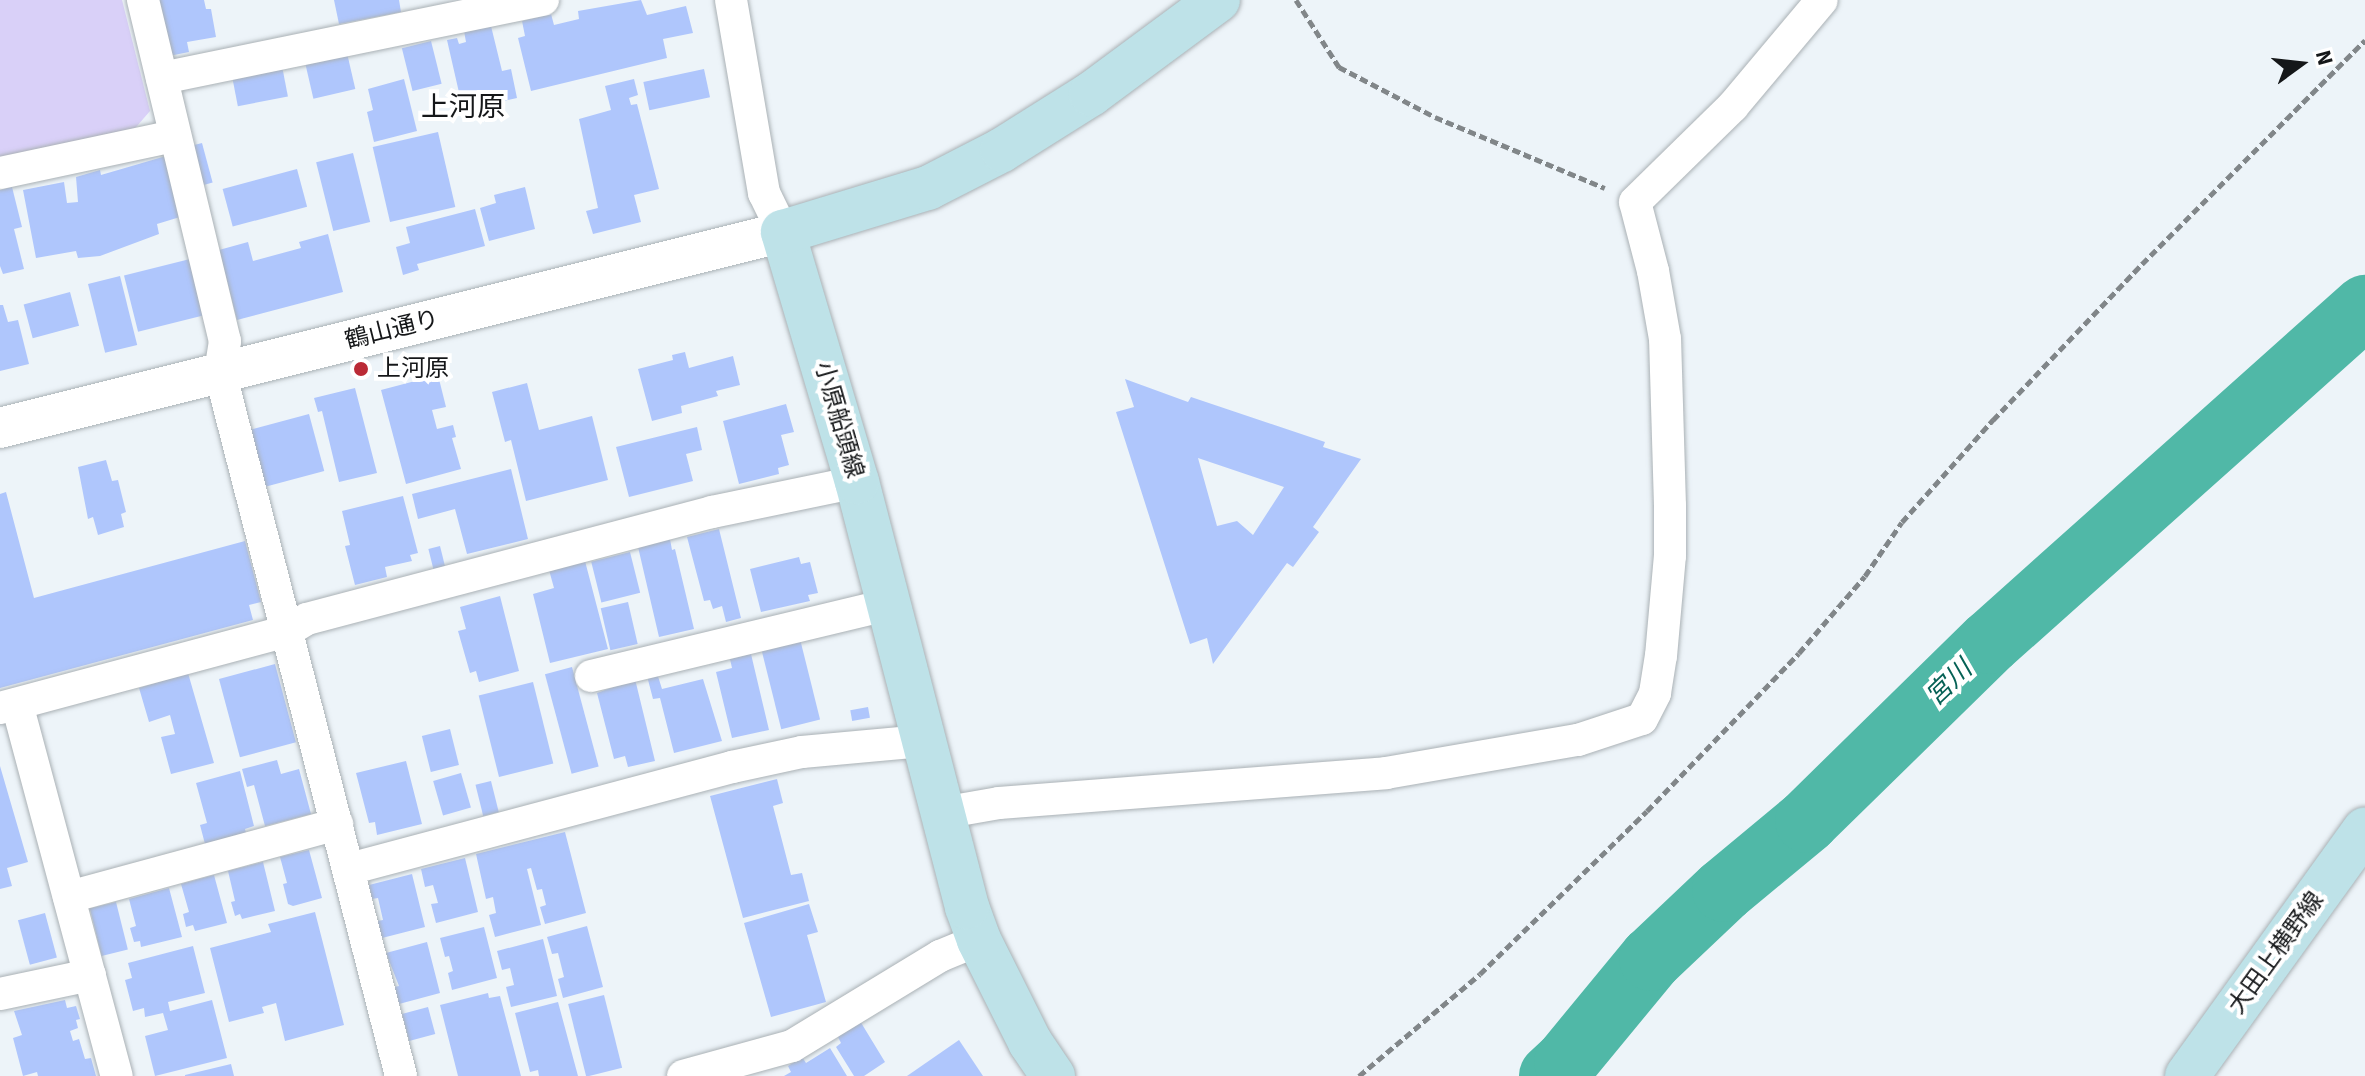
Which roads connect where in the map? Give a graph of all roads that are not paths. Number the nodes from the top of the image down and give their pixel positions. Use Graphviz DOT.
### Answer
graph roads {
  1 [pos="143,0"];
  2 [pos="543,0"];
  3 [pos="731,0"];
  4 [pos="1218,0"];
  5 [pos="1822,0"];
  6 [pos="448,10"];
  7 [pos="162,78"];
  8 [pos="174,136"];
  9 [pos="0,173"];
  10 [pos="783,232"];
  11 [pos="220,372"];
  12 [pos="0,428"];
  13 [pos="857,482"];
  14 [pos="886,605"];
  15 [pos="287,631"];
  16 [pos="591,676"];
  17 [pos="8,706"];
  18 [pos="923,741"];
  19 [pos="942,813"];
  20 [pos="337,824"];
  21 [pos="2365,829"];
  22 [pos="349,869"];
  23 [pos="69,897"];
  24 [pos="979,940"];
  25 [pos="90,975"];
  26 [pos="0,994"];
  27 [pos="117,1076"];
  28 [pos="401,1076"];
  29 [pos="683,1076"];
  30 [pos="1053,1076"];
  31 [pos="2187,1076"];
  1 -- 7 [label="street"];
  2 -- 6 [label="street"];
  3 -- 10 [label="street"];
  4 -- 10 [label="main road"];
  5 -- 19 [label="street"];
  6 -- 7 [label="street"];
  7 -- 8 [label="street"];
  8 -- 9 [label="street"];
  8 -- 11 [label="street"];
  10 -- 11 [label="street, 鶴山通り"];
  10 -- 13 [label="main road, 小原船頭線"];
  11 -- 12 [label="street, 鶴山通り"];
  11 -- 15 [label="street"];
  13 -- 14 [label="main road, 小原船頭線"];
  13 -- 15 [label="street"];
  14 -- 16 [label="street"];
  14 -- 18 [label="main road, 小原船頭線"];
  15 -- 17 [label="street"];
  15 -- 20 [label="street"];
  17 -- 23 [label="street"];
  18 -- 19 [label="main road, 小原船頭線"];
  18 -- 22 [label="street"];
  19 -- 24 [label="main road, 小原船頭線"];
  20 -- 22 [label="street"];
  20 -- 23 [label="street"];
  21 -- 31 [label="main road, 大田上横野線"];
  22 -- 28 [label="street"];
  23 -- 25 [label="street"];
  24 -- 29 [label="street"];
  24 -- 30 [label="main road, 小原船頭線"];
  25 -- 26 [label="street"];
  25 -- 27 [label="street"];
}
